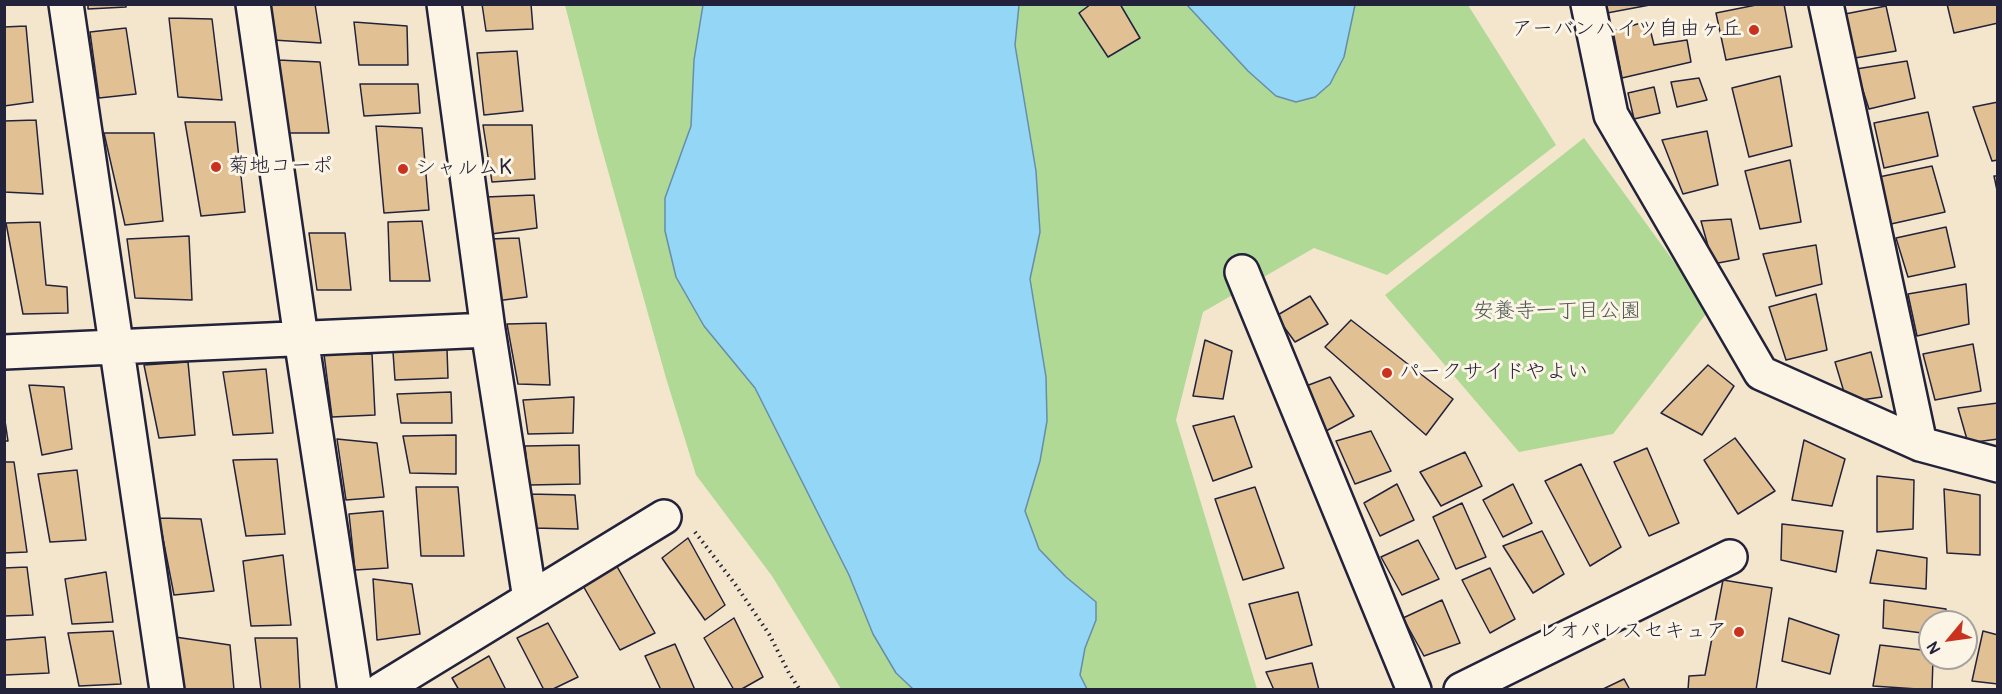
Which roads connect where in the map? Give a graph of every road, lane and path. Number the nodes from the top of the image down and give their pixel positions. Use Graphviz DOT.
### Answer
graph roads {
  1 [pos="66,4"];
  2 [pos="253,4"];
  3 [pos="444,4"];
  4 [pos="1587,4"];
  5 [pos="1826,4"];
  6 [pos="1242,272"];
  7 [pos="488,330"];
  8 [pos="301,338"];
  9 [pos="116,346"];
  10 [pos="4,352"];
  11 [pos="1920,444"];
  12 [pos="1998,465"];
  13 [pos="664,517"];
  14 [pos="1730,557"];
  15 [pos="530,599"];
  16 [pos="166,690"];
  17 [pos="356,690"];
  18 [pos="381,690"];
  19 [pos="800,690"];
  20 [pos="1414,690"];
  21 [pos="1461,690"];
  1 -- 9 [label="street"];
  2 -- 8 [label="street"];
  3 -- 7 [label="street"];
  4 -- 11 [label="street"];
  5 -- 11 [label="street"];
  6 -- 20 [label="street"];
  7 -- 8 [label="street"];
  7 -- 15 [label="street"];
  8 -- 9 [label="street"];
  8 -- 17 [label="street"];
  9 -- 10 [label="street"];
  9 -- 16 [label="street"];
  11 -- 12 [label="street"];
  13 -- 15 [label="street"];
  13 -- 19 [label="path"];
  14 -- 21 [label="street"];
  15 -- 18 [label="street"];
}
